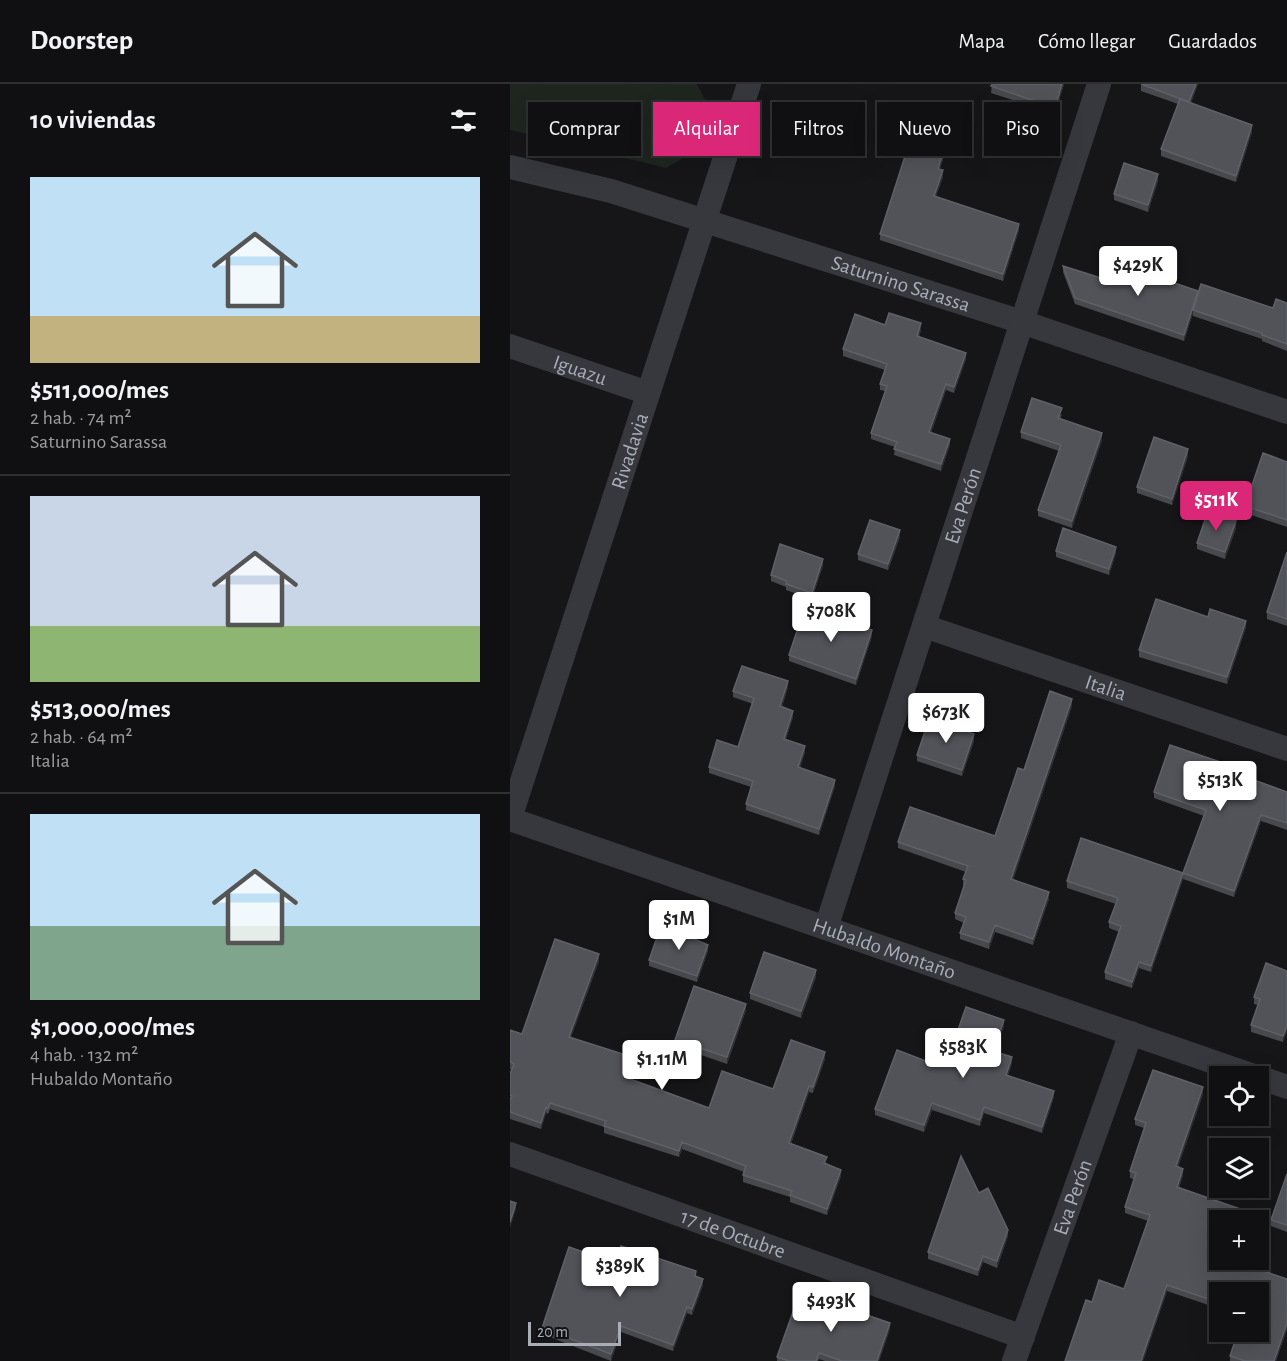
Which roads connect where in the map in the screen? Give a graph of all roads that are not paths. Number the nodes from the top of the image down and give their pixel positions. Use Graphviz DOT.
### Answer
graph roads {
  1 [pos="749,84"];
  2 [pos="1099,84"];
  3 [pos="510,167"];
  4 [pos="704,221"];
  5 [pos="1022,322"];
  6 [pos="510,346"];
  7 [pos="648,393"];
  8 [pos="1287,412"];
  9 [pos="924,626"];
  10 [pos="1287,749"];
  11 [pos="510,819"];
  12 [pos="826,928"];
  13 [pos="1131,1033"];
  14 [pos="1226,1066"];
  15 [pos="1269,1081"];
  16 [pos="1287,1087"];
  17 [pos="510,1154"];
  18 [pos="1023,1337"];
  19 [pos="1014,1361"];
  1 -- 4 [label="street, Rivadavia"];
  2 -- 5 [label="street, Eva Perón"];
  3 -- 4 [label="street, Saturnino Sarassa"];
  4 -- 5 [label="street, Saturnino Sarassa"];
  4 -- 7 [label="street, Rivadavia"];
  5 -- 8 [label="street, Saturnino Sarassa"];
  5 -- 9 [label="street, Eva Perón"];
  6 -- 7 [label="street, Iguazu"];
  7 -- 11 [label="street, Rivadavia"];
  9 -- 10 [label="street, Italia"];
  9 -- 12 [label="street, Eva Perón"];
  11 -- 12 [label="street, Hubaldo Montaño"];
  12 -- 13 [label="street, Hubaldo Montaño"];
  13 -- 14 [label="street, Hubaldo Montaño"];
  13 -- 18 [label="street, Eva Perón"];
  15 -- 16 [label="street, Hubaldo Montaño"];
  17 -- 18 [label="street, 17 de Octubre"];
  18 -- 19 [label="street, Eva Perón"];
}
